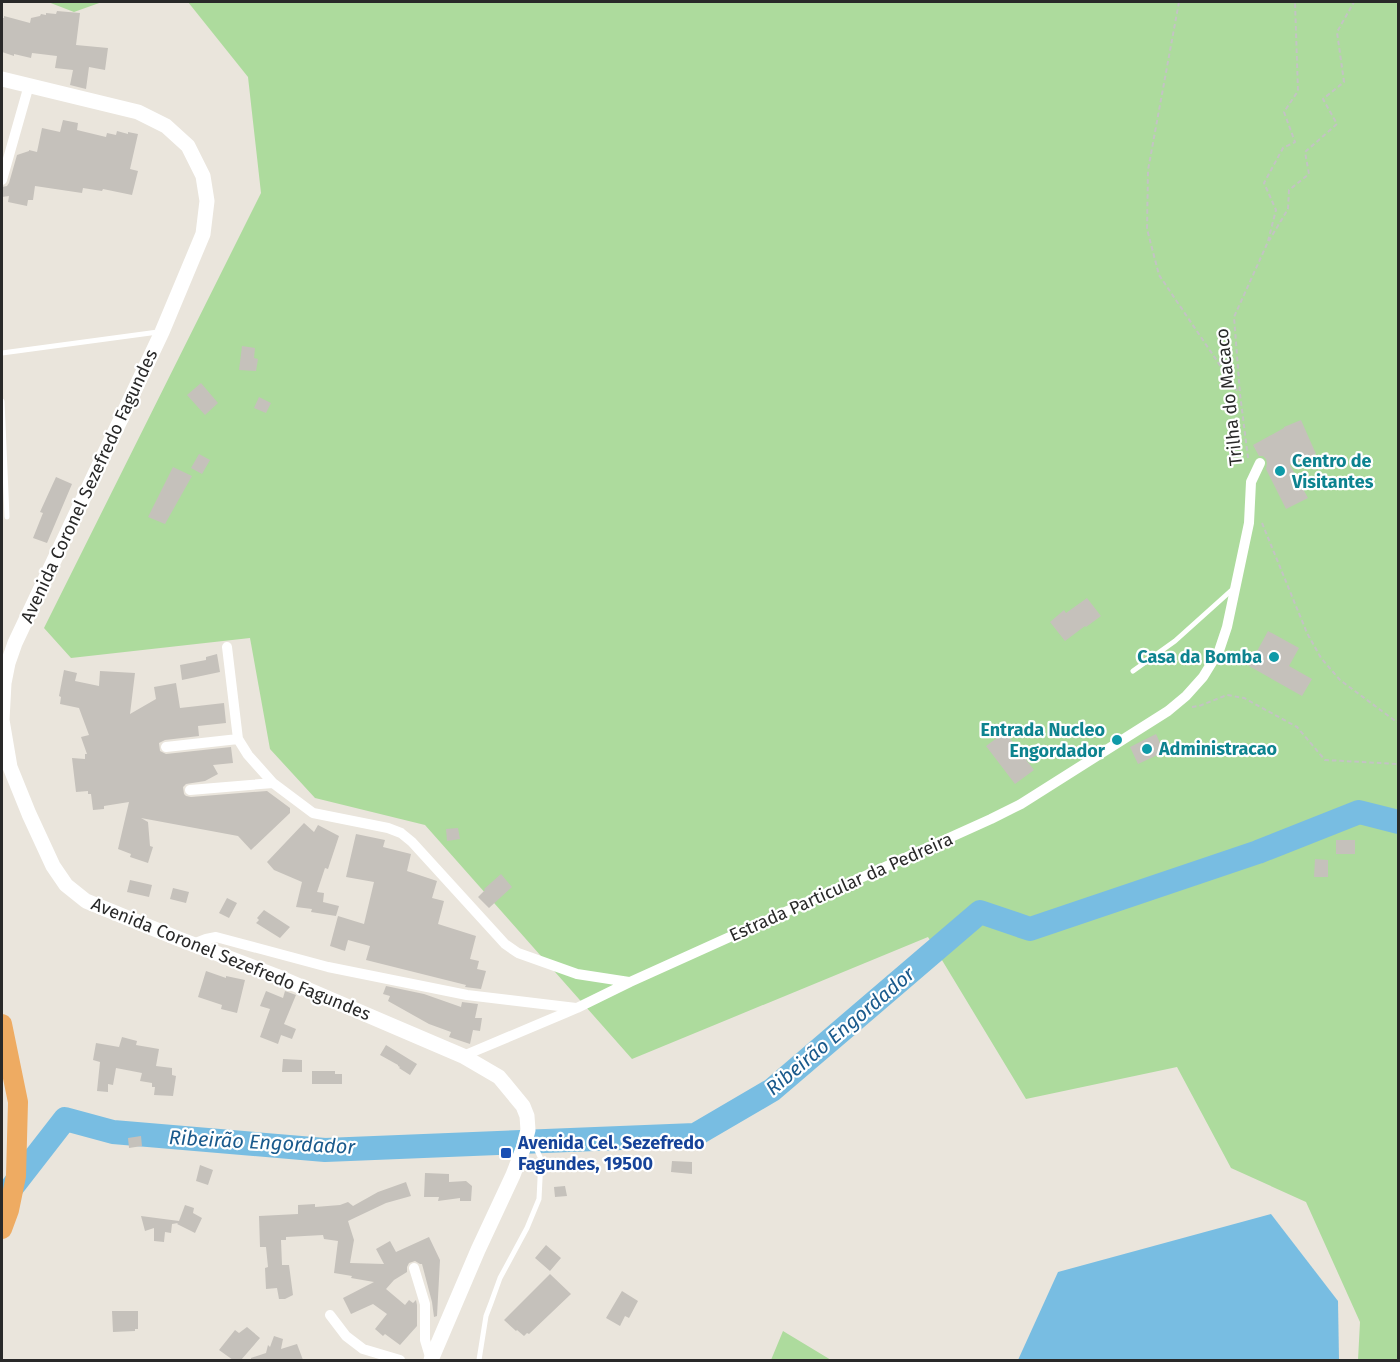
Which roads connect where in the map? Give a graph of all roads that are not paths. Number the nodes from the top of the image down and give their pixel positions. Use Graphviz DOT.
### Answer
graph roads {
  1 [pos="2,79"];
  2 [pos="29,85"];
  3 [pos="2,180"];
  4 [pos="162,332"];
  5 [pos="2,353"];
  6 [pos="2,401"];
  7 [pos="1260,463"];
  8 [pos="7,517"];
  9 [pos="1236,586"];
  10 [pos="227,647"];
  11 [pos="1133,671"];
  12 [pos="238,739"];
  13 [pos="166,747"];
  14 [pos="273,783"];
  15 [pos="190,790"];
  16 [pos="193,945"];
  17 [pos="630,982"];
  18 [pos="577,1008"];
  19 [pos="2,1024"];
  20 [pos="463,1056"];
  21 [pos="528,1131"];
  22 [pos="2,1229"];
  23 [pos="414,1268"];
  24 [pos="330,1315"];
  25 [pos="400,1360"];
  26 [pos="431,1360"];
  27 [pos="479,1360"];
  1 -- 2 [label="main road, Avenida Coronel Sezefredo Fagundes"];
  2 -- 3 [label="street"];
  2 -- 4 [label="main road, Avenida Coronel Sezefredo Fagundes"];
  4 -- 5 [label="lane"];
  4 -- 16 [label="main road, Avenida Coronel Sezefredo Fagundes"];
  6 -- 8 [label="lane"];
  7 -- 9 [label="street, Estrada Particular da Pedreira"];
  9 -- 11 [label="lane"];
  9 -- 17 [label="street, Estrada Particular da Pedreira"];
  10 -- 12 [label="street"];
  12 -- 13 [label="street"];
  12 -- 14 [label="street"];
  14 -- 15 [label="street"];
  14 -- 17 [label="street"];
  16 -- 18 [label="street"];
  16 -- 20 [label="main road, Avenida Coronel Sezefredo Fagundes"];
  17 -- 18 [label="street, Estrada Particular da Pedreira"];
  18 -- 20 [label="street, Estrada Particular da Pedreira"];
  19 -- 22 [label="highway"];
  20 -- 21 [label="main road, Avenida Coronel Sezefredo Fagundes"];
  21 -- 26 [label="main road"];
  21 -- 27 [label="lane"];
  23 -- 26 [label="street"];
  24 -- 25 [label="street"];
}
